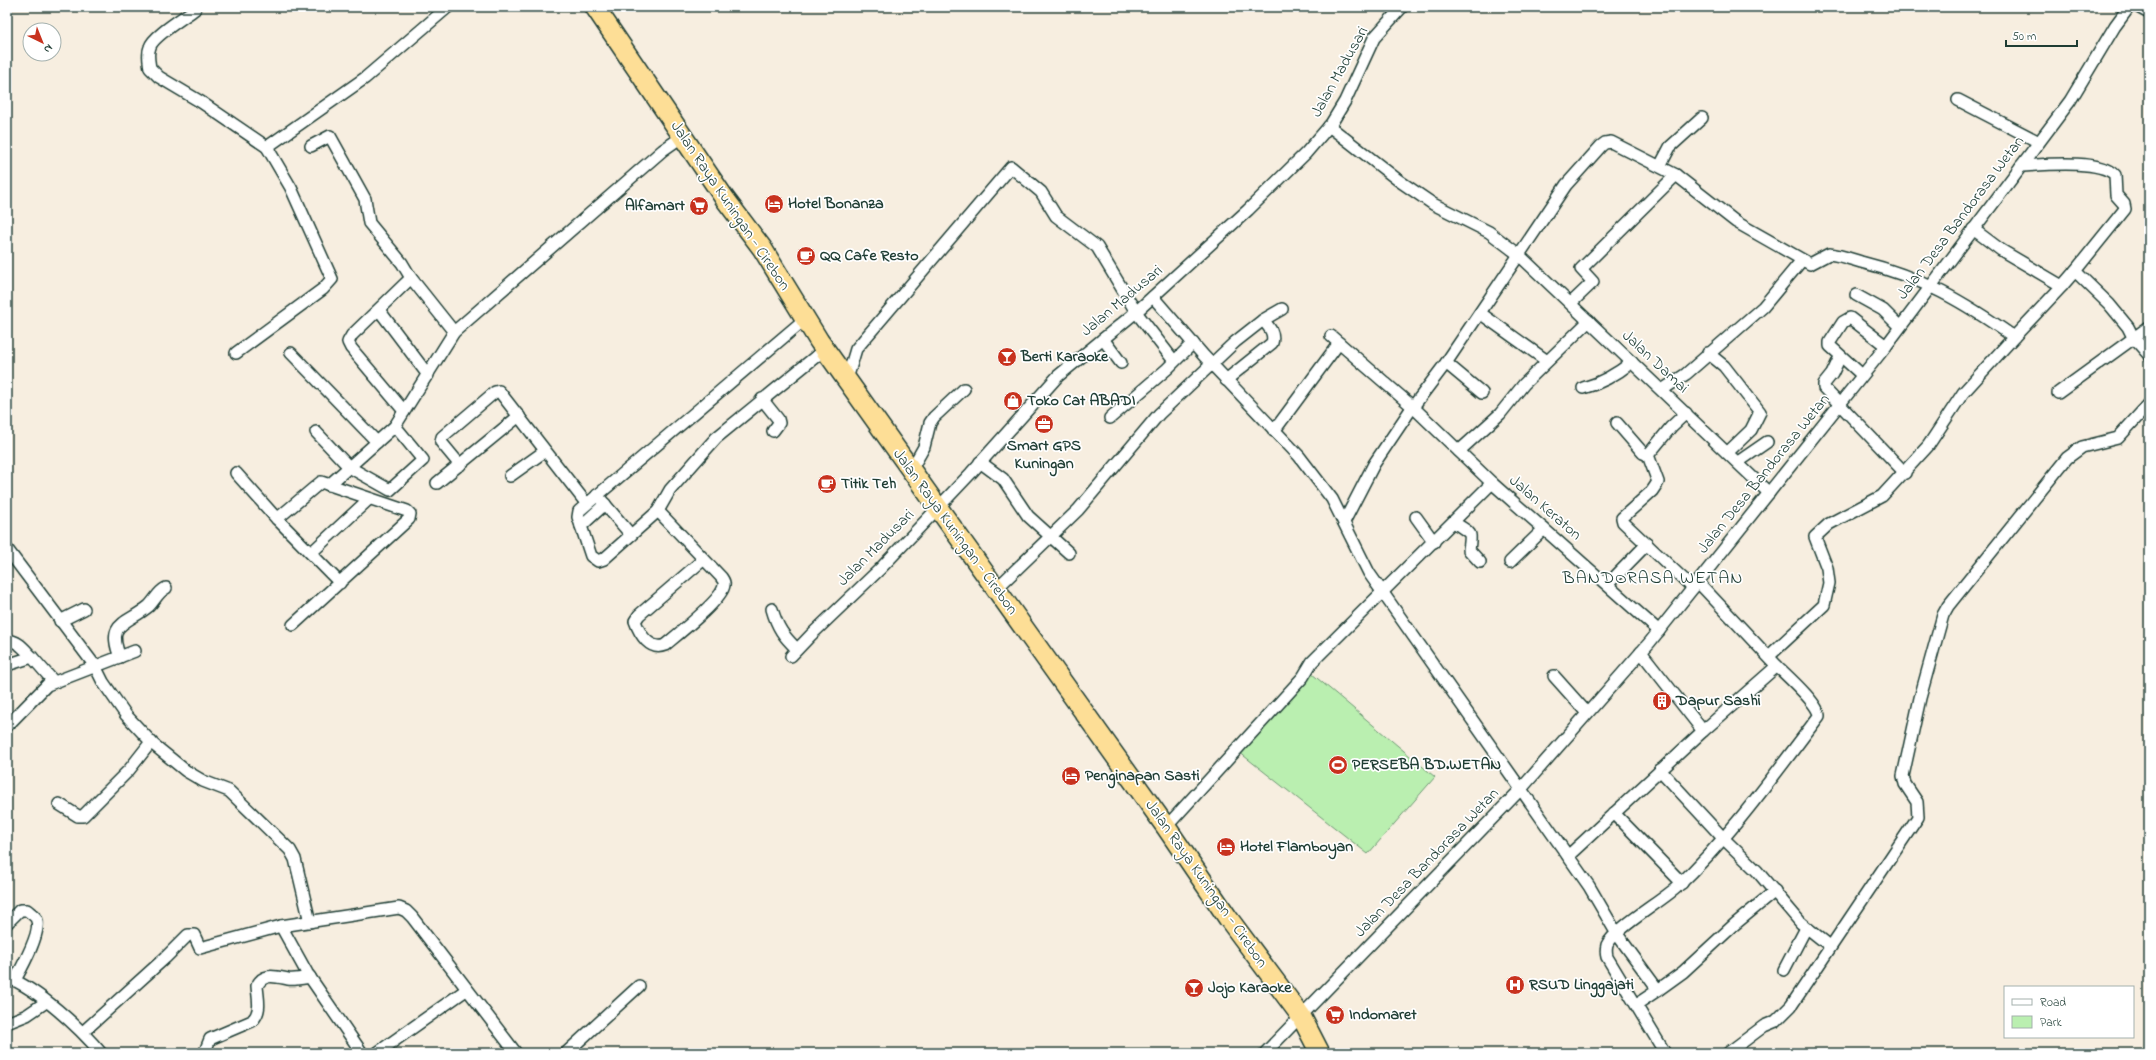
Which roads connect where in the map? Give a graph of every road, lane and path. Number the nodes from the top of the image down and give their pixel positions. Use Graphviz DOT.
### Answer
graph roads {
  1 [pos="195,7"];
  2 [pos="448,7"];
  3 [pos="594,7"];
  4 [pos="1402,7"];
  5 [pos="2129,7"];
  6 [pos="2138,7"];
  7 [pos="2149,13"];
  8 [pos="1958,100"];
  9 [pos="1702,118"];
  10 [pos="1329,126"];
  11 [pos="683,136"];
  12 [pos="2039,142"];
  13 [pos="311,146"];
  14 [pos="267,147"];
  15 [pos="1660,166"];
  16 [pos="2021,166"];
  17 [pos="1676,175"];
  18 [pos="1973,229"];
  19 [pos="1518,254"];
  20 [pos="1802,260"];
  21 [pos="2075,271"];
  22 [pos="411,278"];
  23 [pos="1930,285"];
  24 [pos="2062,286"];
  25 [pos="1856,295"];
  26 [pos="1153,297"];
  27 [pos="1571,303"];
  28 [pos="1282,309"];
  29 [pos="379,310"];
  30 [pos="1136,312"];
  31 [pos="1480,313"];
  32 [pos="805,319"];
  33 [pos="1263,320"];
  34 [pos="1588,321"];
  35 [pos="1899,326"];
  36 [pos="2149,327"];
  37 [pos="454,332"];
  38 [pos="2014,337"];
  39 [pos="2133,337"];
  40 [pos="1103,340"];
  41 [pos="1193,343"];
  42 [pos="1886,346"];
  43 [pos="236,353"];
  44 [pos="291,353"];
  45 [pos="1708,353"];
  46 [pos="2149,355"];
  47 [pos="1840,357"];
  48 [pos="1174,361"];
  49 [pos="1547,361"];
  50 [pos="1632,362"];
  51 [pos="1120,363"];
  52 [pos="1446,363"];
  53 [pos="836,364"];
  54 [pos="1211,364"];
  55 [pos="428,374"];
  56 [pos="1862,375"];
  57 [pos="1226,380"];
  58 [pos="1583,388"];
  59 [pos="964,389"];
  60 [pos="1662,390"];
  61 [pos="1482,393"];
  62 [pos="2058,393"];
  63 [pos="762,399"];
  64 [pos="1840,404"];
  65 [pos="2149,404"];
  66 [pos="1413,407"];
  67 [pos="404,411"];
  68 [pos="1686,413"];
  69 [pos="519,416"];
  70 [pos="1110,418"];
  71 [pos="1617,423"];
  72 [pos="395,426"];
  73 [pos="772,431"];
  74 [pos="1274,431"];
  75 [pos="316,432"];
  76 [pos="377,442"];
  77 [pos="1767,442"];
  78 [pos="1459,451"];
  79 [pos="545,452"];
  80 [pos="1727,452"];
  81 [pos="1648,455"];
  82 [pos="980,462"];
  83 [pos="1738,462"];
  84 [pos="460,465"];
  85 [pos="349,467"];
  86 [pos="911,470"];
  87 [pos="236,473"];
  88 [pos="1905,473"];
  89 [pos="510,476"];
  90 [pos="437,483"];
  91 [pos="1492,483"];
  92 [pos="329,484"];
  93 [pos="1769,493"];
  94 [pos="597,495"];
  95 [pos="369,499"];
  96 [pos="586,503"];
  97 [pos="605,504"];
  98 [pos="937,509"];
  99 [pos="658,511"];
  100 [pos="1416,517"];
  101 [pos="277,519"];
  102 [pos="1344,522"];
  103 [pos="1454,522"];
  104 [pos="581,526"];
  105 [pos="1544,529"];
  106 [pos="631,535"];
  107 [pos="1051,535"];
  108 [pos="1434,542"];
  109 [pos="1647,544"];
  110 [pos="9,546"];
  111 [pos="311,553"];
  112 [pos="1069,553"];
  113 [pos="704,559"];
  114 [pos="1480,562"];
  115 [pos="1510,562"];
  116 [pos="340,583"];
  117 [pos="1608,584"];
  118 [pos="1695,585"];
  119 [pos="166,588"];
  120 [pos="996,589"];
  121 [pos="1382,591"];
  122 [pos="84,609"];
  123 [pos="772,609"];
  124 [pos="60,621"];
  125 [pos="293,625"];
  126 [pos="1659,631"];
  127 [pos="7,640"];
  128 [pos="135,651"];
  129 [pos="1641,652"];
  130 [pos="1769,656"];
  131 [pos="32,657"];
  132 [pos="120,657"];
  133 [pos="7,665"];
  134 [pos="95,666"];
  135 [pos="1777,666"];
  136 [pos="1554,676"];
  137 [pos="54,682"];
  138 [pos="1587,713"];
  139 [pos="7,726"];
  140 [pos="1703,731"];
  141 [pos="151,742"];
  142 [pos="1660,770"];
  143 [pos="1521,789"];
  144 [pos="59,804"];
  145 [pos="1614,813"];
  146 [pos="1166,827"];
  147 [pos="1724,839"];
  148 [pos="1568,856"];
  149 [pos="1682,883"];
  150 [pos="1775,891"];
  151 [pos="310,922"];
  152 [pos="7,923"];
  153 [pos="281,926"];
  154 [pos="1806,928"];
  155 [pos="1617,934"];
  156 [pos="1830,946"];
  157 [pos="1784,970"];
  158 [pos="310,977"];
  159 [pos="11,979"];
  160 [pos="639,986"];
  161 [pos="466,990"];
  162 [pos="1658,990"];
  163 [pos="46,1002"];
  164 [pos="1637,1004"];
  165 [pos="1301,1016"];
  166 [pos="7,1023"];
  167 [pos="83,1032"];
  168 [pos="101,1053"];
  169 [pos="207,1053"];
  170 [pos="362,1053"];
  171 [pos="377,1053"];
  172 [pos="516,1053"];
  173 [pos="567,1053"];
  174 [pos="1265,1053"];
  175 [pos="1320,1053"];
  176 [pos="1665,1053"];
  177 [pos="1728,1053"];
  1 -- 14 [label="street"];
  2 -- 14 [label="street"];
  3 -- 11 [label="highway, Jalan Raya Kuningan - Cirebon"];
  4 -- 10 [label="street, Jalan Madusari"];
  5 -- 12 [label="street, Jalan Desa Bandorasa Wetan"];
  6 -- 7 [label="street"];
  8 -- 12 [label="street"];
  9 -- 15 [label="street"];
  10 -- 19 [label="street, Jalan Damai"];
  10 -- 26 [label="street, Jalan Madusari"];
  11 -- 32 [label="highway, Jalan Raya Kuningan - Cirebon"];
  11 -- 37 [label="street"];
  12 -- 16 [label="street, Jalan Desa Bandorasa Wetan"];
  13 -- 22 [label="street"];
  14 -- 43 [label="street"];
  15 -- 17 [label="street"];
  15 -- 19 [label="street"];
  16 -- 18 [label="street, Jalan Desa Bandorasa Wetan"];
  16 -- 21 [label="street"];
  17 -- 20 [label="street"];
  17 -- 27 [label="street"];
  18 -- 23 [label="street, Jalan Desa Bandorasa Wetan"];
  18 -- 24 [label="street"];
  19 -- 27 [label="street, Jalan Damai"];
  19 -- 31 [label="street"];
  20 -- 23 [label="street"];
  20 -- 45 [label="street"];
  21 -- 24 [label="street"];
  21 -- 39 [label="street"];
  22 -- 29 [label="street"];
  22 -- 37 [label="street"];
  23 -- 35 [label="street, Jalan Desa Bandorasa Wetan"];
  23 -- 38 [label="street"];
  24 -- 38 [label="street"];
  25 -- 35 [label="street"];
  26 -- 30 [label="street, Jalan Madusari"];
  26 -- 41 [label="street"];
  27 -- 34 [label="street, Jalan Damai"];
  28 -- 33 [label="street"];
  29 -- 55 [label="street"];
  29 -- 67 [label="street"];
  30 -- 40 [label="street, Jalan Madusari"];
  30 -- 48 [label="street"];
  30 -- 53 [label="street"];
  31 -- 49 [label="street"];
  31 -- 52 [label="street"];
  32 -- 53 [label="highway, Jalan Raya Kuningan - Cirebon"];
  32 -- 94 [label="street"];
  33 -- 54 [label="street"];
  33 -- 57 [label="street"];
  34 -- 49 [label="street"];
  34 -- 50 [label="street, Jalan Damai"];
  35 -- 42 [label="street, Jalan Desa Bandorasa Wetan"];
  36 -- 39 [label="street"];
  37 -- 55 [label="street"];
  38 -- 88 [label="street"];
  39 -- 46 [label="street"];
  39 -- 62 [label="street"];
  40 -- 51 [label="street"];
  40 -- 82 [label="street, Jalan Madusari"];
  41 -- 48 [label="street"];
  41 -- 54 [label="street"];
  42 -- 47 [label="street"];
  42 -- 56 [label="street, Jalan Desa Bandorasa Wetan"];
  44 -- 76 [label="street"];
  45 -- 60 [label="street"];
  45 -- 80 [label="street"];
  47 -- 56 [label="street"];
  47 -- 64 [label="street"];
  48 -- 70 [label="street"];
  49 -- 78 [label="street"];
  50 -- 58 [label="street"];
  50 -- 60 [label="street, Jalan Damai"];
  52 -- 61 [label="street"];
  52 -- 66 [label="street"];
  53 -- 63 [label="street"];
  53 -- 86 [label="highway, Jalan Raya Kuningan - Cirebon"];
  54 -- 57 [label="street"];
  54 -- 107 [label="street"];
  55 -- 67 [label="street"];
  56 -- 64 [label="street, Jalan Desa Bandorasa Wetan"];
  57 -- 74 [label="street"];
  59 -- 86 [label="street"];
  60 -- 68 [label="street, Jalan Damai"];
  63 -- 73 [label="street"];
  63 -- 99 [label="street"];
  64 -- 88 [label="street"];
  64 -- 93 [label="street, Jalan Desa Bandorasa Wetan"];
  65 -- 156 [label="street"];
  66 -- 74 [label="street, Jalan Keraton"];
  66 -- 78 [label="street, Jalan Keraton"];
  66 -- 102 [label="street"];
  67 -- 72 [label="street"];
  68 -- 80 [label="street, Jalan Damai"];
  68 -- 81 [label="street"];
  69 -- 79 [label="street"];
  69 -- 84 [label="street"];
  69 -- 84 [label="street"];
  71 -- 81 [label="street"];
  72 -- 76 [label="street"];
  72 -- 85 [label="street"];
  74 -- 102 [label="street"];
  75 -- 85 [label="street"];
  76 -- 85 [label="street"];
  77 -- 83 [label="street"];
  78 -- 91 [label="street, Jalan Keraton"];
  79 -- 89 [label="street"];
  79 -- 96 [label="street"];
  80 -- 83 [label="street, Jalan Damai"];
  81 -- 109 [label="street"];
  82 -- 98 [label="street, Jalan Madusari"];
  82 -- 107 [label="street"];
  83 -- 93 [label="street, Jalan Damai"];
  84 -- 90 [label="street"];
  85 -- 92 [label="street"];
  86 -- 98 [label="highway, Jalan Raya Kuningan - Cirebon"];
  87 -- 101 [label="street"];
  88 -- 130 [label="street"];
  91 -- 103 [label="street"];
  91 -- 105 [label="street, Jalan Keraton"];
  92 -- 95 [label="street"];
  92 -- 101 [label="street"];
  93 -- 118 [label="street, Jalan Desa Bandorasa Wetan"];
  94 -- 96 [label="street"];
  94 -- 97 [label="street"];
  95 -- 111 [label="street"];
  95 -- 116 [label="street"];
  96 -- 104 [label="street"];
  97 -- 104 [label="street"];
  97 -- 106 [label="street"];
  98 -- 120 [label="highway, Jalan Raya Kuningan - Cirebon"];
  98 -- 123 [label="street, Jalan Madusari"];
  99 -- 106 [label="street"];
  99 -- 113 [label="street"];
  100 -- 108 [label="street"];
  101 -- 111 [label="street"];
  102 -- 121 [label="street"];
  103 -- 108 [label="street"];
  103 -- 114 [label="street"];
  104 -- 106 [label="street"];
  105 -- 115 [label="street"];
  105 -- 117 [label="street, Jalan Keraton"];
  107 -- 112 [label="street"];
  107 -- 120 [label="street"];
  108 -- 121 [label="street"];
  109 -- 117 [label="street"];
  109 -- 118 [label="street"];
  110 -- 124 [label="street"];
  111 -- 116 [label="street"];
  113 -- 113 [label="street"];
  116 -- 125 [label="street"];
  117 -- 126 [label="street, Jalan Keraton"];
  118 -- 126 [label="street, Jalan Desa Bandorasa Wetan"];
  118 -- 130 [label="street"];
  119 -- 132 [label="street"];
  120 -- 146 [label="highway, Jalan Raya Kuningan - Cirebon"];
  121 -- 143 [label="street"];
  121 -- 146 [label="street"];
  122 -- 124 [label="street"];
  124 -- 134 [label="street"];
  126 -- 129 [label="street, Jalan Desa Bandorasa Wetan"];
  127 -- 131 [label="street"];
  128 -- 132 [label="street"];
  129 -- 138 [label="street, Jalan Desa Bandorasa Wetan"];
  129 -- 140 [label="street"];
  130 -- 135 [label="street"];
  131 -- 133 [label="street"];
  131 -- 137 [label="street"];
  132 -- 134 [label="street"];
  134 -- 137 [label="street"];
  134 -- 141 [label="street"];
  135 -- 140 [label="street"];
  135 -- 147 [label="street"];
  136 -- 138 [label="street"];
  137 -- 139 [label="street"];
  138 -- 143 [label="street, Jalan Desa Bandorasa Wetan"];
  140 -- 142 [label="street"];
  141 -- 144 [label="street"];
  141 -- 151 [label="street"];
  142 -- 145 [label="street"];
  142 -- 147 [label="street"];
  143 -- 148 [label="street"];
  143 -- 165 [label="street, Jalan Desa Bandorasa Wetan"];
  145 -- 148 [label="street"];
  145 -- 149 [label="street"];
  146 -- 165 [label="highway, Jalan Raya Kuningan - Cirebon"];
  147 -- 149 [label="street"];
  147 -- 150 [label="street"];
  148 -- 155 [label="street"];
  149 -- 155 [label="street"];
  150 -- 154 [label="street"];
  150 -- 162 [label="street"];
  151 -- 153 [label="street"];
  151 -- 161 [label="street"];
  152 -- 159 [label="street"];
  153 -- 158 [label="street"];
  153 -- 167 [label="street"];
  154 -- 156 [label="street"];
  154 -- 157 [label="street"];
  155 -- 162 [label="street"];
  155 -- 164 [label="street"];
  156 -- 177 [label="street"];
  158 -- 169 [label="street"];
  158 -- 170 [label="street"];
  159 -- 163 [label="street"];
  160 -- 173 [label="street"];
  161 -- 171 [label="street"];
  161 -- 172 [label="street"];
  162 -- 164 [label="street"];
  163 -- 166 [label="street"];
  163 -- 167 [label="street"];
  164 -- 176 [label="street"];
  165 -- 174 [label="street, Jalan Desa Bandorasa Wetan"];
  165 -- 175 [label="highway, Jalan Raya Kuningan - Cirebon"];
  167 -- 168 [label="street"];
}
